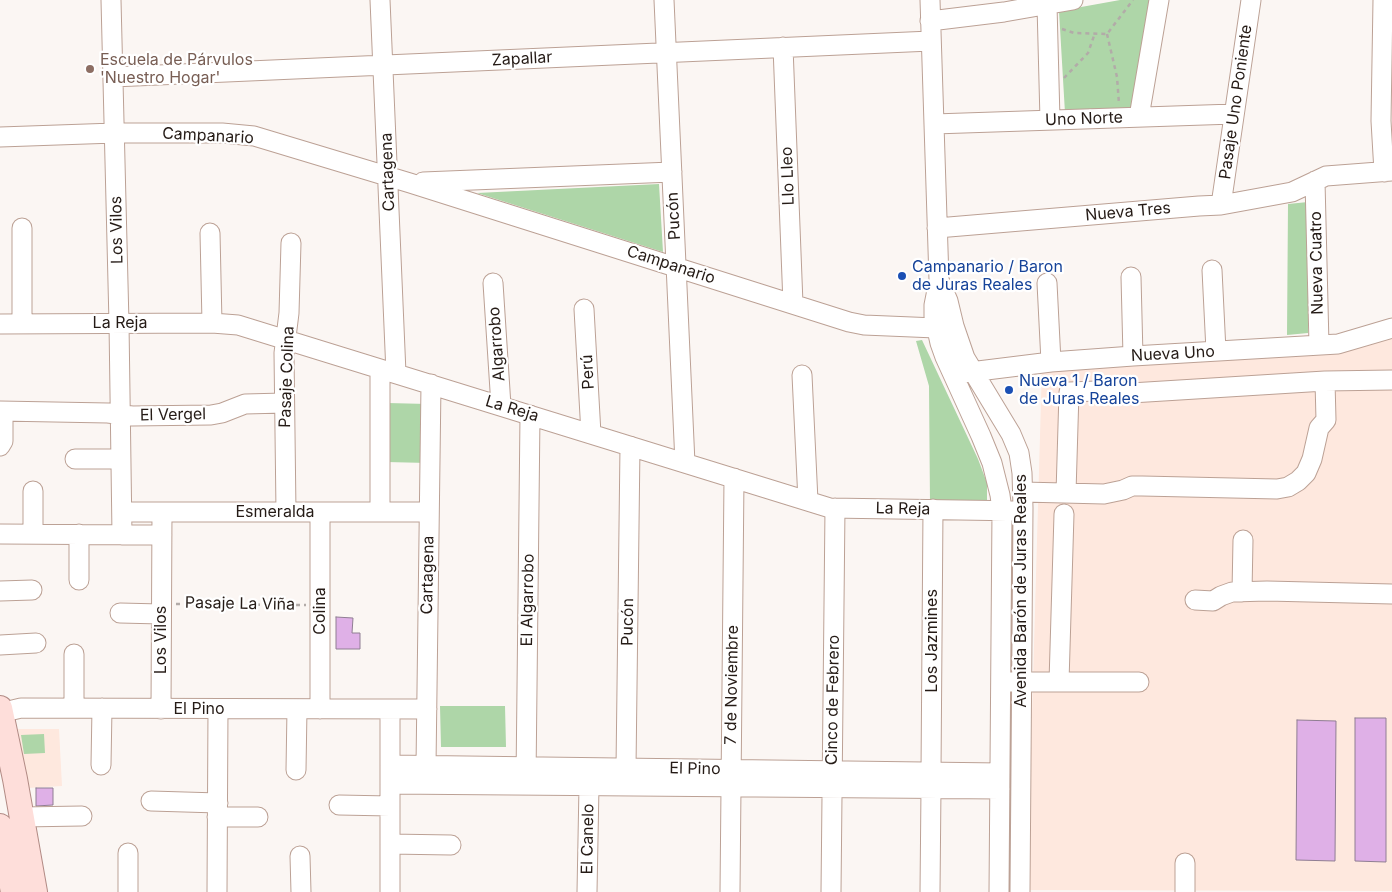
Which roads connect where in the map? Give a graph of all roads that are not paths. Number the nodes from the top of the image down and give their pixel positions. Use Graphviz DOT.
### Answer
graph roads {
  1 [pos="111,0"];
  2 [pos="380,0"];
  3 [pos="664,0"];
  4 [pos="930,0"];
  5 [pos="1073,0"];
  6 [pos="1159,0"];
  7 [pos="1251,0"];
  8 [pos="1383,0"];
  9 [pos="1047,5"];
  10 [pos="930,21"];
  11 [pos="931,41"];
  12 [pos="783,48"];
  13 [pos="666,52"];
  14 [pos="384,65"];
  15 [pos="113,77"];
  16 [pos="1234,114"];
  17 [pos="1139,117"];
  18 [pos="1050,120"];
  19 [pos="934,124"];
  20 [pos="115,133"];
  21 [pos="0,137"];
  22 [pos="1388,171"];
  23 [pos="672,172"];
  24 [pos="388,177"];
  25 [pos="1315,181"];
  26 [pos="410,183"];
  27 [pos="1221,205"];
  28 [pos="22,228"];
  29 [pos="937,228"];
  30 [pos="210,233"];
  31 [pos="292,243"];
  32 [pos="676,267"];
  33 [pos="1212,270"];
  34 [pos="1131,277"];
  35 [pos="939,280"];
  36 [pos="493,283"];
  37 [pos="1047,283"];
  38 [pos="793,304"];
  39 [pos="584,309"];
  40 [pos="120,323"];
  41 [pos="212,323"];
  42 [pos="0,324"];
  43 [pos="22,324"];
  44 [pos="936,328"];
  45 [pos="1392,328"];
  46 [pos="286,339"];
  47 [pos="1319,345"];
  48 [pos="1216,351"];
  49 [pos="1133,356"];
  50 [pos="1052,362"];
  51 [pos="388,371"];
  52 [pos="972,371"];
  53 [pos="952,374"];
  54 [pos="802,375"];
  55 [pos="1392,380"];
  56 [pos="1326,381"];
  57 [pos="431,384"];
  58 [pos="284,403"];
  59 [pos="501,406"];
  60 [pos="2,412"];
  61 [pos="120,414"];
  62 [pos="530,415"];
  63 [pos="591,434"];
  64 [pos="0,446"];
  65 [pos="630,446"];
  66 [pos="75,459"];
  67 [pos="121,459"];
  68 [pos="685,463"];
  69 [pos="734,478"];
  70 [pos="33,490"];
  71 [pos="1066,493"];
  72 [pos="808,501"];
  73 [pos="1023,502"];
  74 [pos="835,508"];
  75 [pos="933,509"];
  76 [pos="1002,510"];
  77 [pos="122,512"];
  78 [pos="162,512"];
  79 [pos="286,512"];
  80 [pos="320,512"];
  81 [pos="380,512"];
  82 [pos="429,512"];
  83 [pos="1064,514"];
  84 [pos="0,534"];
  85 [pos="33,534"];
  86 [pos="79,534"];
  87 [pos="122,535"];
  88 [pos="162,535"];
  89 [pos="1243,540"];
  90 [pos="79,580"];
  91 [pos="32,590"];
  92 [pos="0,591"];
  93 [pos="1242,592"];
  94 [pos="1392,594"];
  95 [pos="1195,600"];
  96 [pos="166,609"];
  97 [pos="120,613"];
  98 [pos="36,643"];
  99 [pos="0,645"];
  100 [pos="74,654"];
  101 [pos="1001,682"];
  102 [pos="1021,682"];
  103 [pos="1059,682"];
  104 [pos="1139,682"];
  105 [pos="74,708"];
  106 [pos="102,708"];
  107 [pos="161,709"];
  108 [pos="218,709"];
  109 [pos="297,709"];
  110 [pos="320,709"];
  111 [pos="390,709"];
  112 [pos="426,709"];
  113 [pos="0,711"];
  114 [pos="101,765"];
  115 [pos="390,765"];
  116 [pos="426,766"];
  117 [pos="626,768"];
  118 [pos="296,770"];
  119 [pos="526,776"];
  120 [pos="731,778"];
  121 [pos="832,779"];
  122 [pos="931,780"];
  123 [pos="1000,781"];
  124 [pos="390,784"];
  125 [pos="589,786"];
  126 [pos="151,801"];
  127 [pos="339,806"];
  128 [pos="390,806"];
  129 [pos="217,810"];
  130 [pos="82,816"];
  131 [pos="22,817"];
  132 [pos="258,817"];
  133 [pos="0,826"];
  134 [pos="390,844"];
  135 [pos="451,845"];
  136 [pos="128,853"];
  137 [pos="300,856"];
  138 [pos="1184,863"];
  139 [pos="8,882"];
  140 [pos="35,892"];
  141 [pos="128,892"];
  142 [pos="217,892"];
  143 [pos="301,892"];
  144 [pos="390,892"];
  145 [pos="587,892"];
  146 [pos="730,892"];
  147 [pos="831,892"];
  148 [pos="930,892"];
  149 [pos="999,892"];
  150 [pos="1020,892"];
  151 [pos="1185,892"];
  1 -- 15 [label="street, Los Vilos"];
  2 -- 14 [label="street, Cartagena"];
  3 -- 13 [label="street, Pucón"];
  4 -- 10 [label="street, Avenida Barón de Juras Reales"];
  5 -- 9 [label="street"];
  6 -- 17 [label="street"];
  7 -- 16 [label="street, Pasaje Uno Poniente"];
  8 -- 22 [label="street"];
  9 -- 10 [label="street"];
  9 -- 18 [label="street"];
  10 -- 11 [label="street, Avenida Barón de Juras Reales"];
  11 -- 12 [label="street, Zapallar"];
  11 -- 19 [label="street, Avenida Barón de Juras Reales"];
  12 -- 13 [label="street, Zapallar"];
  12 -- 38 [label="street, Llo Lleo"];
  13 -- 14 [label="street, Zapallar"];
  13 -- 23 [label="street, Pucón"];
  14 -- 15 [label="street, Zapallar"];
  14 -- 24 [label="street, Cartagena"];
  15 -- 20 [label="street, Los Vilos"];
  16 -- 17 [label="street, Uno Norte"];
  16 -- 27 [label="street, Pasaje Uno Poniente"];
  17 -- 18 [label="street, Uno Norte"];
  18 -- 19 [label="street, Uno Norte"];
  19 -- 29 [label="street, Avenida Barón de Juras Reales"];
  20 -- 21 [label="street, Campanario"];
  20 -- 24 [label="street, Campanario"];
  20 -- 40 [label="street, Los Vilos"];
  22 -- 25 [label="street, Nueva Tres"];
  23 -- 26 [label="street, Campanario"];
  23 -- 32 [label="street, Pucón"];
  24 -- 26 [label="street, Campanario"];
  24 -- 51 [label="street, Cartagena"];
  25 -- 27 [label="street, Nueva Tres"];
  25 -- 47 [label="street, Nueva Cuatro"];
  26 -- 32 [label="street, Campanario"];
  27 -- 29 [label="street, Nueva Tres"];
  28 -- 43 [label="street"];
  29 -- 35 [label="street, Avenida Barón de Juras Reales"];
  30 -- 41 [label="street"];
  31 -- 46 [label="street, Pasaje Colina"];
  32 -- 38 [label="street, Campanario"];
  32 -- 68 [label="street, Pucón"];
  33 -- 48 [label="street"];
  34 -- 49 [label="street"];
  35 -- 44 [label="street, Avenida Barón de Juras Reales"];
  35 -- 52 [label="street, Avenida Barón de Juras Reales"];
  36 -- 59 [label="street, Algarrobo"];
  37 -- 50 [label="street"];
  38 -- 44 [label="street, Campanario"];
  39 -- 63 [label="street, Perú"];
  40 -- 41 [label="street, La Reja"];
  40 -- 43 [label="street, La Reja"];
  40 -- 61 [label="street, Los Vilos"];
  41 -- 46 [label="street, La Reja"];
  42 -- 43 [label="street, La Reja"];
  44 -- 53 [label="street, Avenida Barón de Juras Reales"];
  45 -- 47 [label="street, Nueva Uno"];
  46 -- 51 [label="street, La Reja"];
  46 -- 58 [label="street, Pasaje Colina"];
  47 -- 48 [label="street, Nueva Uno"];
  48 -- 49 [label="street, Nueva Uno"];
  49 -- 50 [label="street, Nueva Uno"];
  50 -- 52 [label="street, Nueva Uno"];
  51 -- 57 [label="street, La Reja"];
  51 -- 81 [label="street, Cartagena"];
  52 -- 53 [label="street, Nueva Uno"];
  52 -- 73 [label="street, Avenida Barón de Juras Reales"];
  53 -- 76 [label="street, Avenida Barón de Juras Reales"];
  54 -- 72 [label="street"];
  55 -- 56 [label="street"];
  56 -- 71 [label="street, La Reja"];
  56 -- 71 [label="street"];
  57 -- 59 [label="street, La Reja"];
  57 -- 82 [label="street, Cartagena"];
  58 -- 61 [label="street, El Vergel"];
  58 -- 79 [label="street, Pasaje Colina"];
  59 -- 62 [label="street, La Reja"];
  60 -- 61 [label="street, El Vergel"];
  60 -- 64 [label="street"];
  61 -- 67 [label="street, Los Vilos"];
  62 -- 63 [label="street, La Reja"];
  62 -- 119 [label="street, El Algarrobo"];
  63 -- 65 [label="street, La Reja"];
  65 -- 68 [label="street, La Reja"];
  65 -- 117 [label="street, Pucón"];
  66 -- 67 [label="street"];
  67 -- 77 [label="street, Los Vilos"];
  68 -- 69 [label="street, La Reja"];
  69 -- 72 [label="street, La Reja"];
  69 -- 120 [label="street, 7 de Noviembre"];
  70 -- 85 [label="street"];
  71 -- 73 [label="street, La Reja"];
  72 -- 74 [label="street, La Reja"];
  73 -- 76 [label="street, La Reja"];
  73 -- 102 [label="street, Avenida Barón de Juras Reales"];
  74 -- 75 [label="street, La Reja"];
  74 -- 121 [label="street, Cinco de Febrero"];
  75 -- 76 [label="street, La Reja"];
  75 -- 122 [label="street, Los Jazmines"];
  76 -- 101 [label="street, Avenida Barón de Juras Reales"];
  77 -- 78 [label="street, Esmeralda"];
  77 -- 87 [label="street, Los Vilos"];
  78 -- 79 [label="street, Esmeralda"];
  78 -- 88 [label="street, Los Vilos"];
  79 -- 80 [label="street, Esmeralda"];
  80 -- 81 [label="street, Esmeralda"];
  80 -- 110 [label="street, Colina"];
  81 -- 82 [label="street, Esmeralda"];
  82 -- 112 [label="street, Cartagena"];
  83 -- 103 [label="street"];
  84 -- 85 [label="street"];
  85 -- 86 [label="street"];
  86 -- 87 [label="street"];
  86 -- 90 [label="street"];
  87 -- 88 [label="street"];
  88 -- 96 [label="street, Los Vilos"];
  89 -- 93 [label="street"];
  91 -- 92 [label="street"];
  93 -- 94 [label="street"];
  93 -- 95 [label="street"];
  96 -- 97 [label="street, Pasaje La Viña"];
  96 -- 107 [label="street, Los Vilos"];
  98 -- 99 [label="street"];
  100 -- 105 [label="street"];
  101 -- 102 [label="street"];
  101 -- 123 [label="street, Avenida Barón de Juras Reales"];
  102 -- 103 [label="street"];
  102 -- 150 [label="street, Avenida Barón de Juras Reales"];
  103 -- 104 [label="street"];
  105 -- 106 [label="street, El Pino"];
  105 -- 113 [label="street, El Pino"];
  106 -- 107 [label="street, El Pino"];
  106 -- 114 [label="street"];
  107 -- 108 [label="street, El Pino"];
  108 -- 109 [label="street, El Pino"];
  108 -- 129 [label="street"];
  109 -- 110 [label="street, El Pino"];
  109 -- 118 [label="street"];
  110 -- 111 [label="street, El Pino"];
  111 -- 112 [label="street, El Pino"];
  111 -- 115 [label="street"];
  112 -- 116 [label="street, Cartagena"];
  113 -- 131 [label="main road"];
  115 -- 116 [label="street, El Pino"];
  115 -- 124 [label="street"];
  116 -- 119 [label="street, El Pino"];
  117 -- 119 [label="street, El Pino"];
  117 -- 120 [label="street, El Pino"];
  119 -- 124 [label="street, El Pino"];
  119 -- 125 [label="street, El Pino"];
  120 -- 121 [label="street, El Pino"];
  120 -- 125 [label="street, El Pino"];
  120 -- 146 [label="street, 7 de Noviembre"];
  121 -- 122 [label="street, El Pino"];
  121 -- 147 [label="street, Cinco de Febrero"];
  122 -- 123 [label="street, El Pino"];
  122 -- 148 [label="street, Los Jazmines"];
  123 -- 149 [label="street, Avenida Barón de Juras Reales"];
  124 -- 128 [label="street"];
  125 -- 145 [label="street, El Canelo"];
  126 -- 129 [label="street"];
  127 -- 128 [label="street"];
  128 -- 134 [label="street"];
  129 -- 132 [label="street"];
  129 -- 142 [label="street"];
  130 -- 131 [label="street"];
  131 -- 140 [label="main road"];
  133 -- 139 [label="main road"];
  134 -- 135 [label="street"];
  134 -- 144 [label="street"];
  136 -- 141 [label="street"];
  137 -- 143 [label="street"];
  138 -- 151 [label="street"];
}
